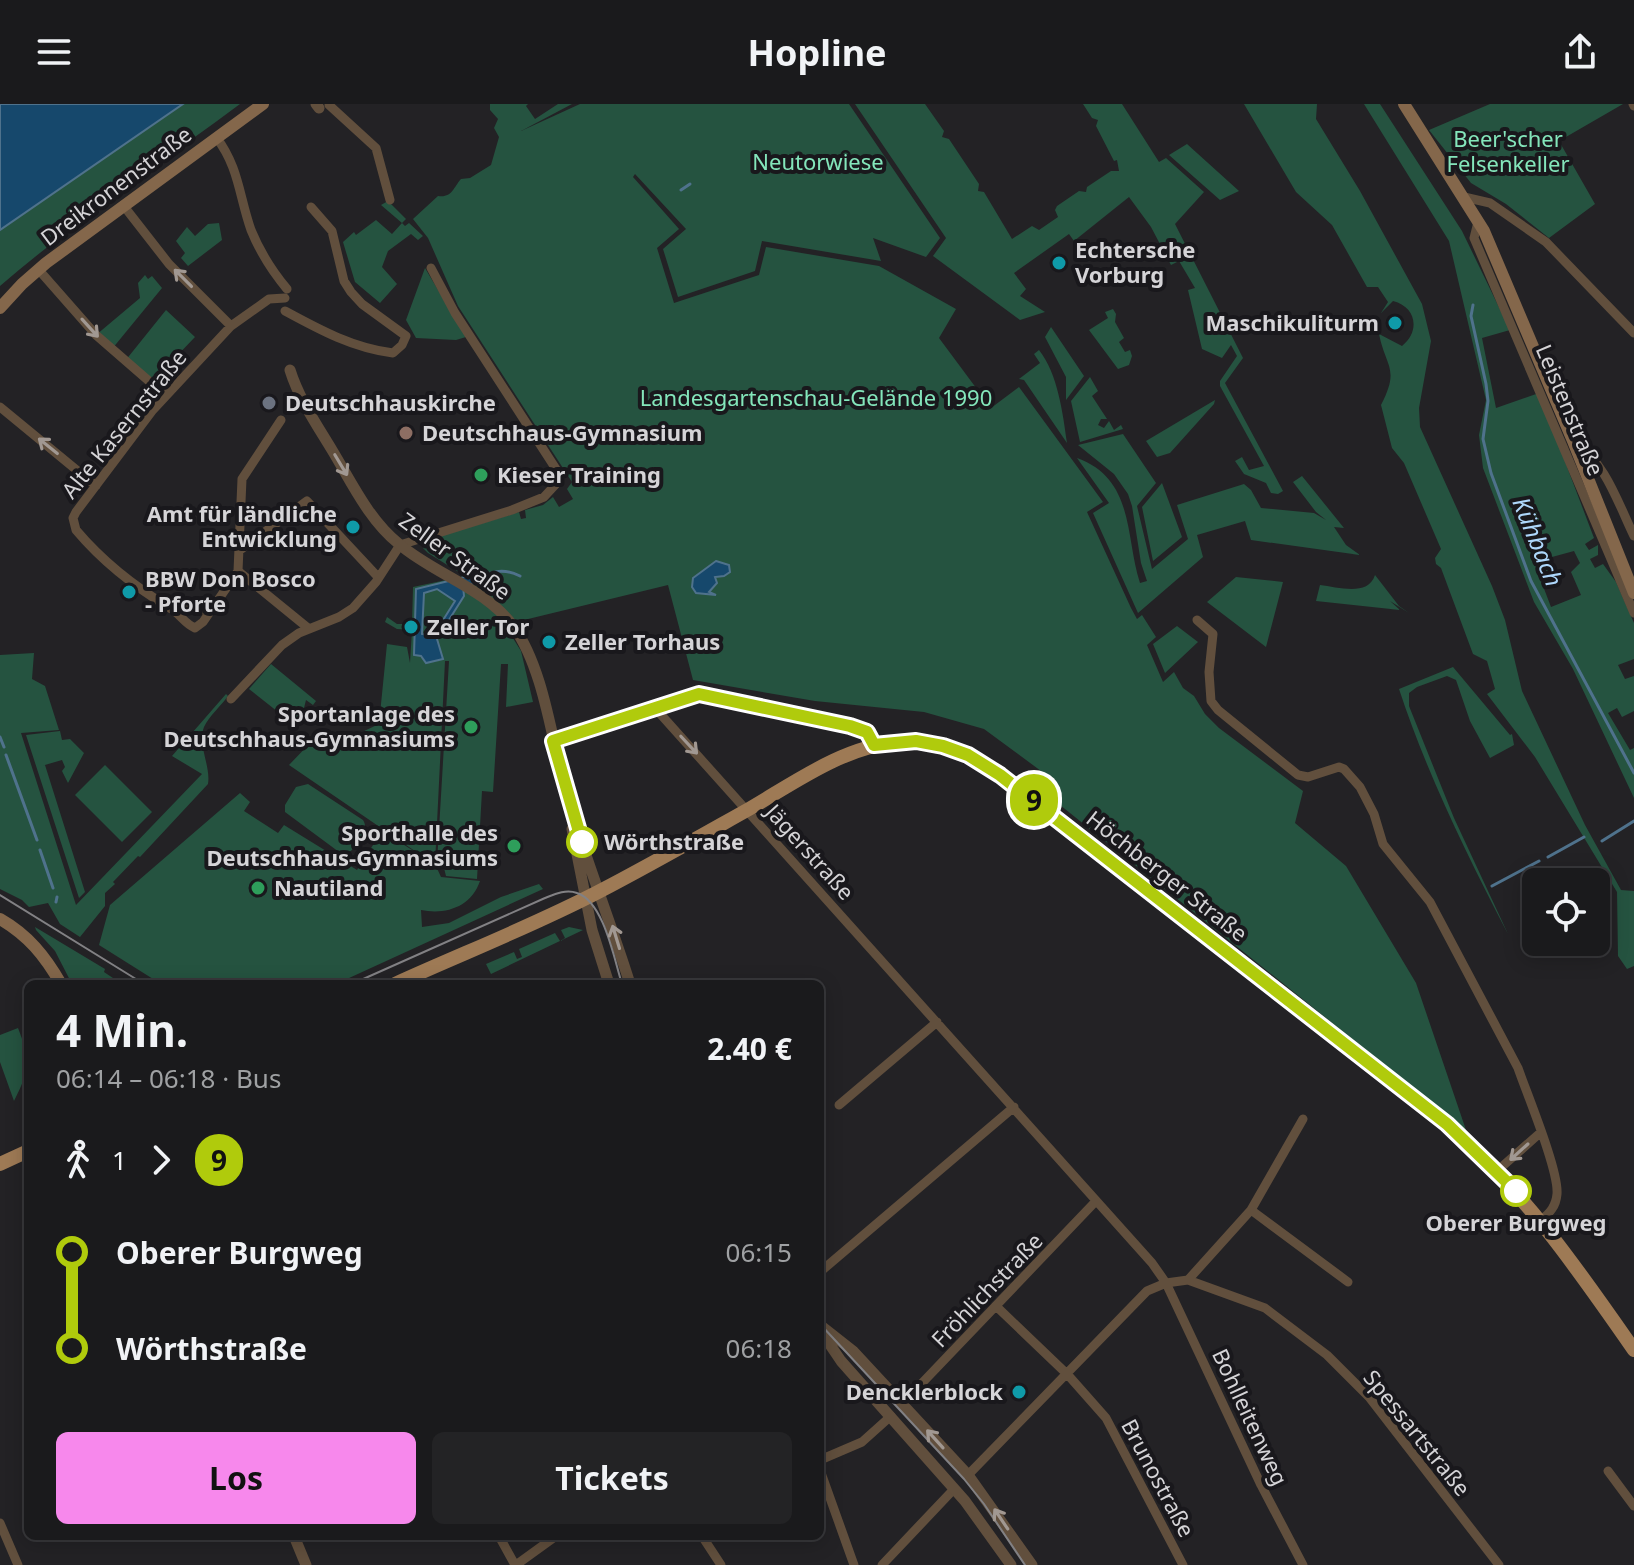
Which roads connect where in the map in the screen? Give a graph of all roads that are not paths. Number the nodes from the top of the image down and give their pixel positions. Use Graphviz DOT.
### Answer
graph roads {
  1 [pos="263,104"];
  2 [pos="1404,104"];
  3 [pos="324,105"];
  4 [pos="220,142"];
  5 [pos="1464,197"];
  6 [pos="390,200"];
  7 [pos="123,205"];
  8 [pos="311,207"];
  9 [pos="1478,222"];
  10 [pos="431,268"];
  11 [pos="38,269"];
  12 [pos="0,308"];
  13 [pos="285,311"];
  14 [pos="231,326"];
  15 [pos="1634,333"];
  16 [pos="290,370"];
  17 [pos="299,394"];
  18 [pos="165,395"];
  19 [pos="0,407"];
  20 [pos="288,409"];
  21 [pos="281,420"];
  22 [pos="1573,441"];
  23 [pos="96,486"];
  24 [pos="1634,536"];
  25 [pos="400,545"];
  26 [pos="240,550"];
  27 [pos="238,571"];
  28 [pos="378,577"];
  29 [pos="1634,593"];
  30 [pos="171,609"];
  31 [pos="210,610"];
  32 [pos="1634,613"];
  33 [pos="1197,620"];
  34 [pos="308,628"];
  35 [pos="231,699"];
  36 [pos="655,708"];
  37 [pos="553,741"];
  38 [pos="874,745"];
  39 [pos="748,809"];
  40 [pos="593,895"];
  41 [pos="0,919"];
  42 [pos="59,980"];
  43 [pos="404,980"];
  44 [pos="608,980"];
  45 [pos="628,980"];
  46 [pos="937,1022"];
  47 [pos="839,1105"];
  48 [pos="1014,1107"];
  49 [pos="1303,1119"];
  50 [pos="1540,1133"];
  51 [pos="24,1153"];
  52 [pos="0,1164"];
  53 [pos="1497,1171"];
  54 [pos="1096,1201"];
  55 [pos="1251,1210"];
  56 [pos="1541,1220"];
  57 [pos="824,1269"];
  58 [pos="1188,1280"];
  59 [pos="1348,1282"];
  60 [pos="1166,1283"];
  61 [pos="997,1307"];
  62 [pos="824,1330"];
  63 [pos="824,1333"];
  64 [pos="1634,1350"];
  65 [pos="1068,1375"];
  66 [pos="902,1404"];
  67 [pos="891,1416"];
  68 [pos="824,1458"];
  69 [pos="1608,1471"];
  70 [pos="968,1475"];
  71 [pos="824,1481"];
  72 [pos="954,1489"];
  73 [pos="1634,1506"];
  74 [pos="0,1523"];
  75 [pos="296,1540"];
  76 [pos="501,1540"];
  77 [pos="550,1540"];
  78 [pos="705,1540"];
  79 [pos="18,1565"];
  80 [pos="306,1565"];
  81 [pos="515,1565"];
  82 [pos="721,1565"];
  83 [pos="854,1565"];
  84 [pos="882,1565"];
  85 [pos="1011,1565"];
  86 [pos="1032,1565"];
  87 [pos="1183,1565"];
  88 [pos="1303,1565"];
  89 [pos="1499,1565"];
  1 -- 4 [label="main road, Dreikronenstraße"];
  2 -- 5 [label="main road, Leistenstraße"];
  3 -- 6 [label="street"];
  4 -- 7 [label="main road, Dreikronenstraße"];
  4 -- 14 [label="street, Alte Kasernstraße"];
  5 -- 9 [label="main road, Leistenstraße"];
  5 -- 15 [label="street"];
  7 -- 11 [label="main road, Dreikronenstraße"];
  14 -- 7 [label="street, one-way"];
  8 -- 13 [label="street"];
  9 -- 22 [label="main road, Leistenstraße"];
  9 -- 32 [label="street, Leistenstraße"];
  10 -- 25 [label="street"];
  11 -- 12 [label="main road, Dreikronenstraße"];
  11 -- 18 [label="street, one-way"];
  14 -- 18 [label="street, Alte Kasernstraße"];
  16 -- 17 [label="street, Zeller Straße"];
  17 -- 20 [label="street"];
  17 -- 25 [label="street, Zeller Straße, one-way"];
  18 -- 23 [label="street, Alte Kasernstraße"];
  23 -- 19 [label="street, one-way"];
  21 -- 26 [label="street"];
  22 -- 24 [label="street"];
  22 -- 29 [label="main road, Leistenstraße"];
  23 -- 30 [label="street, Alte Kasernstraße"];
  25 -- 28 [label="street"];
  25 -- 37 [label="street, Zeller Straße"];
  26 -- 27 [label="street"];
  26 -- 28 [label="street"];
  27 -- 31 [label="street"];
  27 -- 34 [label="street"];
  28 -- 34 [label="street"];
  30 -- 31 [label="street"];
  30 -- 31 [label="street"];
  33 -- 50 [label="street"];
  34 -- 35 [label="street"];
  36 -- 37 [label="street"];
  36 -- 38 [label="street"];
  36 -- 39 [label="street, Jägerstraße, one-way"];
  37 -- 40 [label="street, Zeller Straße"];
  38 -- 39 [label="main road"];
  38 -- 53 [label="main road, Höchberger Straße"];
  39 -- 40 [label="main road"];
  39 -- 46 [label="street, Jägerstraße"];
  40 -- 43 [label="main road"];
  40 -- 44 [label="street"];
  45 -- 40 [label="street, one-way"];
  41 -- 42 [label="main road"];
  46 -- 47 [label="street"];
  46 -- 48 [label="street, Jägerstraße"];
  48 -- 54 [label="street, Jägerstraße"];
  48 -- 57 [label="street"];
  49 -- 55 [label="street"];
  50 -- 53 [label="street, one-way"];
  50 -- 56 [label="street"];
  51 -- 52 [label="main road"];
  53 -- 56 [label="main road, Höchberger Straße"];
  54 -- 60 [label="street, Jägerstraße"];
  54 -- 61 [label="street, Fröhlichstraße"];
  55 -- 58 [label="street"];
  55 -- 59 [label="street"];
  56 -- 64 [label="main road, Höchberger Straße"];
  58 -- 60 [label="street, Spessartstraße"];
  58 -- 89 [label="street, Spessartstraße"];
  60 -- 65 [label="street"];
  60 -- 88 [label="street, Bohlleitenweg"];
  61 -- 65 [label="street, Brunostraße"];
  61 -- 66 [label="street, Fröhlichstraße"];
  62 -- 66 [label="street"];
  63 -- 67 [label="street"];
  65 -- 70 [label="street"];
  65 -- 87 [label="street, Brunostraße"];
  66 -- 67 [label="street"];
  70 -- 66 [label="street, one-way"];
  67 -- 68 [label="street"];
  67 -- 72 [label="street"];
  69 -- 73 [label="street"];
  70 -- 72 [label="street"];
  86 -- 70 [label="street, one-way"];
  71 -- 83 [label="street"];
  72 -- 84 [label="street"];
  72 -- 85 [label="street"];
  74 -- 79 [label="street"];
  75 -- 80 [label="street"];
  76 -- 81 [label="street"];
  77 -- 81 [label="street"];
  78 -- 82 [label="street"];
}
